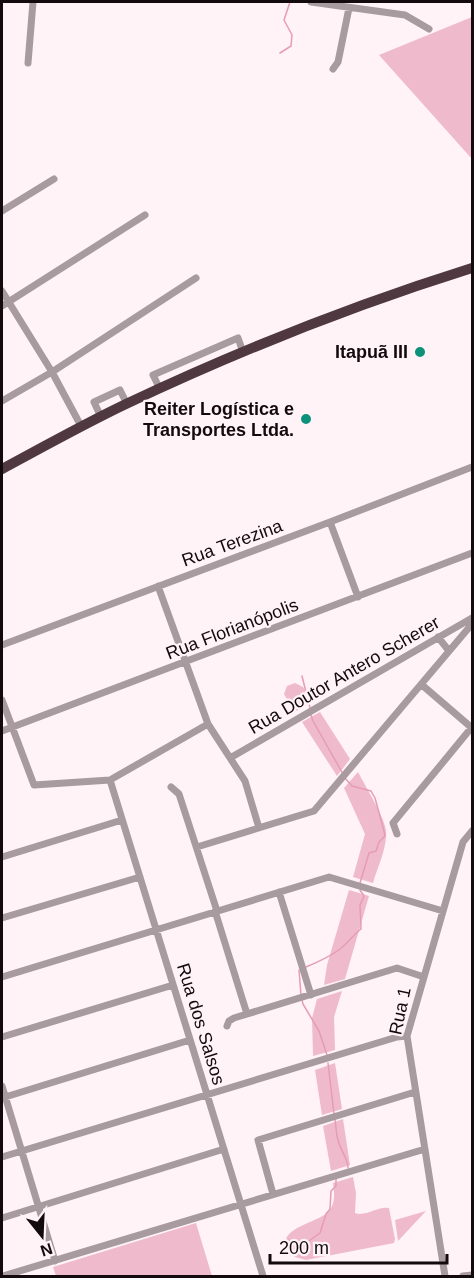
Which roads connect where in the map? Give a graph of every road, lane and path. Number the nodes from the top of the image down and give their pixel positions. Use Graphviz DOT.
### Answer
graph roads {
  1 [pos="33,2"];
  2 [pos="311,2"];
  3 [pos="346,6"];
  4 [pos="429,29"];
  5 [pos="28,63"];
  6 [pos="333,69"];
  7 [pos="54,179"];
  8 [pos="2,211"];
  9 [pos="145,215"];
  10 [pos="472,268"];
  11 [pos="196,278"];
  12 [pos="2,291"];
  13 [pos="5,304"];
  14 [pos="217,346"];
  15 [pos="243,352"];
  16 [pos="186,361"];
  17 [pos="223,361"];
  18 [pos="52,372"];
  19 [pos="191,375"];
  20 [pos="160,389"];
  21 [pos="2,401"];
  22 [pos="127,404"];
  23 [pos="101,417"];
  24 [pos="81,426"];
  25 [pos="472,466"];
  26 [pos="2,469"];
  27 [pos="330,522"];
  28 [pos="472,553"];
  29 [pos="158,586"];
  30 [pos="358,597"];
  31 [pos="472,618"];
  32 [pos="472,624"];
  33 [pos="438,638"];
  34 [pos="2,645"];
  35 [pos="449,651"];
  36 [pos="186,663"];
  37 [pos="422,685"];
  38 [pos="2,700"];
  39 [pos="208,724"];
  40 [pos="11,727"];
  41 [pos="472,727"];
  42 [pos="2,730"];
  43 [pos="230,758"];
  44 [pos="110,780"];
  45 [pos="171,787"];
  46 [pos="122,820"];
  47 [pos="259,828"];
  48 [pos="472,831"];
  49 [pos="397,834"];
  50 [pos="197,847"];
  51 [pos="2,857"];
  52 [pos="140,877"];
  53 [pos="279,892"];
  54 [pos="443,910"];
  55 [pos="216,911"];
  56 [pos="2,918"];
  57 [pos="156,930"];
  58 [pos="2,977"];
  59 [pos="424,977"];
  60 [pos="173,985"];
  61 [pos="310,995"];
  62 [pos="247,1014"];
  63 [pos="227,1026"];
  64 [pos="407,1036"];
  65 [pos="2,1037"];
  66 [pos="190,1040"];
  67 [pos="2,1086"];
  68 [pos="416,1092"];
  69 [pos="207,1095"];
  70 [pos="3,1097"];
  71 [pos="224,1149"];
  72 [pos="425,1149"];
  73 [pos="21,1151"];
  74 [pos="2,1157"];
  75 [pos="271,1195"];
  76 [pos="241,1205"];
  77 [pos="38,1206"];
  78 [pos="2,1218"];
  79 [pos="55,1261"];
  80 [pos="472,1275"];
  81 [pos="3,1276"];
  82 [pos="263,1276"];
  83 [pos="445,1276"];
  84 [pos="463,1276"];
  1 -- 5 [label="street"];
  2 -- 3 [label="street"];
  3 -- 4 [label="street"];
  3 -- 6 [label="street"];
  7 -- 8 [label="street"];
  9 -- 13 [label="street"];
  10 -- 15 [label="highway"];
  11 -- 18 [label="street"];
  12 -- 13 [label="street"];
  13 -- 18 [label="street"];
  14 -- 15 [label="street"];
  14 -- 16 [label="street"];
  14 -- 17 [label="street"];
  15 -- 17 [label="highway"];
  16 -- 19 [label="street"];
  16 -- 20 [label="street"];
  17 -- 19 [label="highway"];
  18 -- 21 [label="street"];
  18 -- 24 [label="street"];
  19 -- 20 [label="highway"];
  20 -- 22 [label="highway"];
  22 -- 23 [label="highway"];
  22 -- 23 [label="street"];
  23 -- 24 [label="highway"];
  24 -- 26 [label="highway"];
  25 -- 27 [label="street, Rua Terezina"];
  27 -- 29 [label="street, Rua Terezina"];
  27 -- 30 [label="street"];
  28 -- 30 [label="street, Rua Florianópolis"];
  29 -- 34 [label="street, Rua Terezina"];
  29 -- 36 [label="street"];
  30 -- 36 [label="street, Rua Florianópolis"];
  31 -- 33 [label="street, Rua Doutor Antero Scherer"];
  32 -- 35 [label="street"];
  33 -- 35 [label="street"];
  33 -- 43 [label="street, Rua Doutor Antero Scherer"];
  35 -- 37 [label="street"];
  36 -- 39 [label="street"];
  36 -- 40 [label="street, Rua Florianópolis"];
  37 -- 41 [label="street"];
  37 -- 47 [label="street"];
  38 -- 40 [label="street"];
  39 -- 43 [label="street"];
  39 -- 44 [label="street"];
  40 -- 42 [label="street, Rua Florianópolis"];
  40 -- 44 [label="street"];
  41 -- 49 [label="street"];
  43 -- 47 [label="street"];
  44 -- 46 [label="street, Rua dos Salsos"];
  45 -- 50 [label="street"];
  46 -- 51 [label="street"];
  46 -- 52 [label="street, Rua dos Salsos"];
  47 -- 50 [label="street"];
  48 -- 54 [label="street, Rua 1"];
  50 -- 55 [label="street"];
  52 -- 56 [label="street"];
  52 -- 57 [label="street, Rua dos Salsos"];
  53 -- 54 [label="street"];
  53 -- 55 [label="street"];
  53 -- 61 [label="street"];
  54 -- 59 [label="street, Rua 1"];
  55 -- 57 [label="street"];
  55 -- 62 [label="street"];
  57 -- 58 [label="street"];
  57 -- 60 [label="street, Rua dos Salsos"];
  59 -- 61 [label="street"];
  59 -- 64 [label="street, Rua 1"];
  60 -- 65 [label="street"];
  60 -- 66 [label="street, Rua dos Salsos"];
  61 -- 62 [label="street"];
  62 -- 63 [label="street"];
  64 -- 68 [label="street, Rua 1"];
  64 -- 69 [label="street"];
  66 -- 69 [label="street, Rua dos Salsos"];
  66 -- 70 [label="street"];
  67 -- 70 [label="street"];
  68 -- 72 [label="street, Rua 1"];
  68 -- 75 [label="street"];
  69 -- 71 [label="street, Rua dos Salsos"];
  69 -- 73 [label="street"];
  70 -- 73 [label="street"];
  71 -- 76 [label="street, Rua dos Salsos"];
  71 -- 77 [label="street"];
  72 -- 75 [label="street"];
  72 -- 83 [label="street, Rua 1"];
  73 -- 74 [label="street"];
  73 -- 77 [label="street"];
  75 -- 76 [label="street"];
  76 -- 79 [label="street"];
  76 -- 82 [label="street, Rua dos Salsos"];
  77 -- 78 [label="street"];
  77 -- 79 [label="street"];
  79 -- 81 [label="street"];
  80 -- 84 [label="street"];
}
